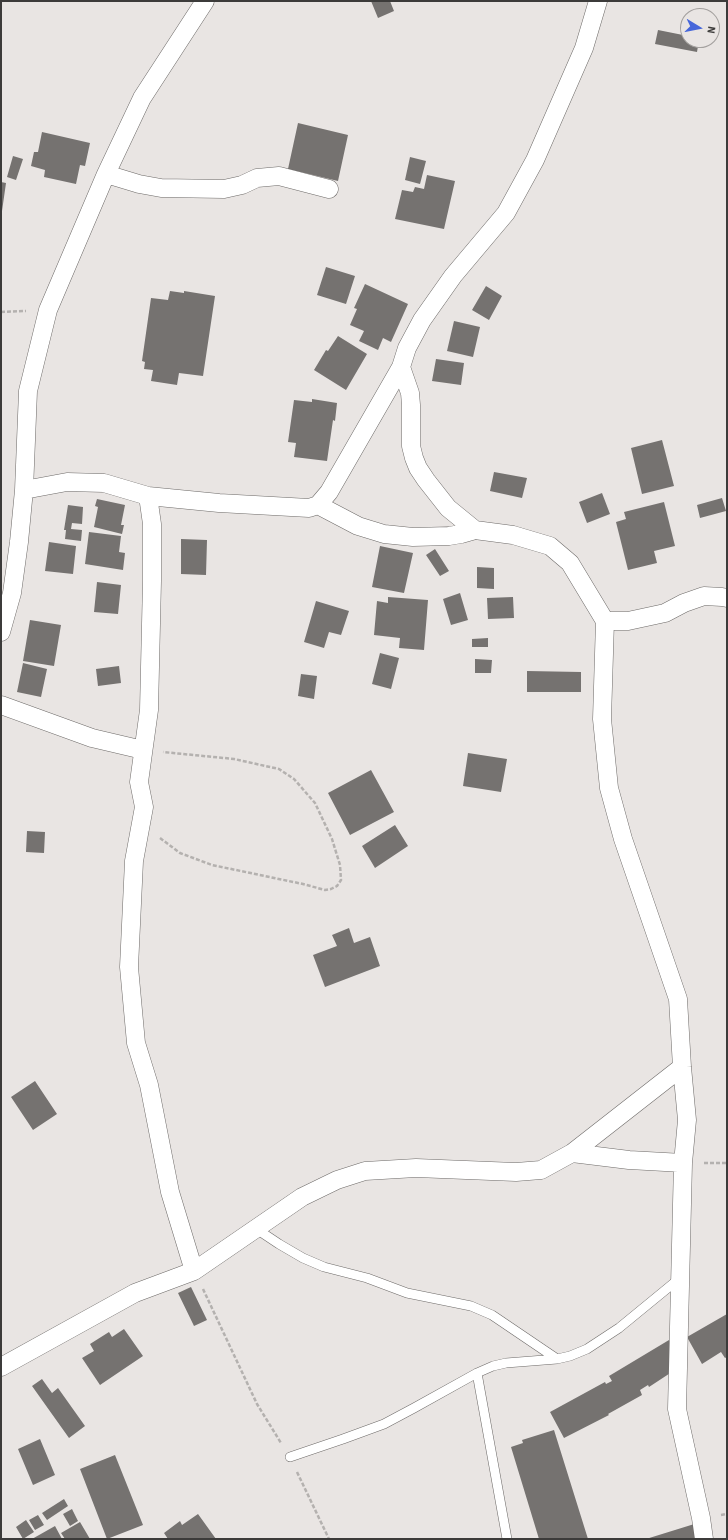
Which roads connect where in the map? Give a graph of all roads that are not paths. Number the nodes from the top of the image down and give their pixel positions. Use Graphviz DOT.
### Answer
graph roads {
  1 [pos="204,1"];
  2 [pos="598,1"];
  3 [pos="106,174"];
  4 [pos="328,189"];
  5 [pos="401,367"];
  6 [pos="24,490"];
  7 [pos="148,496"];
  8 [pos="318,505"];
  9 [pos="475,530"];
  10 [pos="6,592"];
  11 [pos="727,598"];
  12 [pos="605,621"];
  13 [pos="1,632"];
  14 [pos="1,705"];
  15 [pos="143,750"];
  16 [pos="682,1067"];
  17 [pos="572,1153"];
  18 [pos="683,1163"];
  19 [pos="255,1228"];
  20 [pos="194,1271"];
  21 [pos="680,1278"];
  22 [pos="557,1359"];
  23 [pos="1,1367"];
  24 [pos="477,1373"];
  25 [pos="290,1457"];
  26 [pos="507,1539"];
  27 [pos="704,1539"];
  1 -- 3 [label="street"];
  2 -- 5 [label="street"];
  3 -- 4 [label="street"];
  3 -- 6 [label="street"];
  5 -- 8 [label="street"];
  5 -- 9 [label="street"];
  6 -- 7 [label="street"];
  6 -- 10 [label="street"];
  7 -- 8 [label="street"];
  7 -- 15 [label="street"];
  8 -- 9 [label="street"];
  9 -- 12 [label="street"];
  10 -- 13 [label="street"];
  11 -- 12 [label="street"];
  12 -- 16 [label="street"];
  14 -- 15 [label="street"];
  15 -- 20 [label="street"];
  16 -- 17 [label="street"];
  16 -- 18 [label="street"];
  17 -- 18 [label="street"];
  17 -- 19 [label="street"];
  18 -- 21 [label="street"];
  19 -- 20 [label="street"];
  19 -- 22 [label="lane"];
  20 -- 23 [label="street"];
  21 -- 22 [label="lane"];
  21 -- 27 [label="street"];
  22 -- 24 [label="lane"];
  24 -- 25 [label="lane"];
  24 -- 26 [label="lane"];
}
